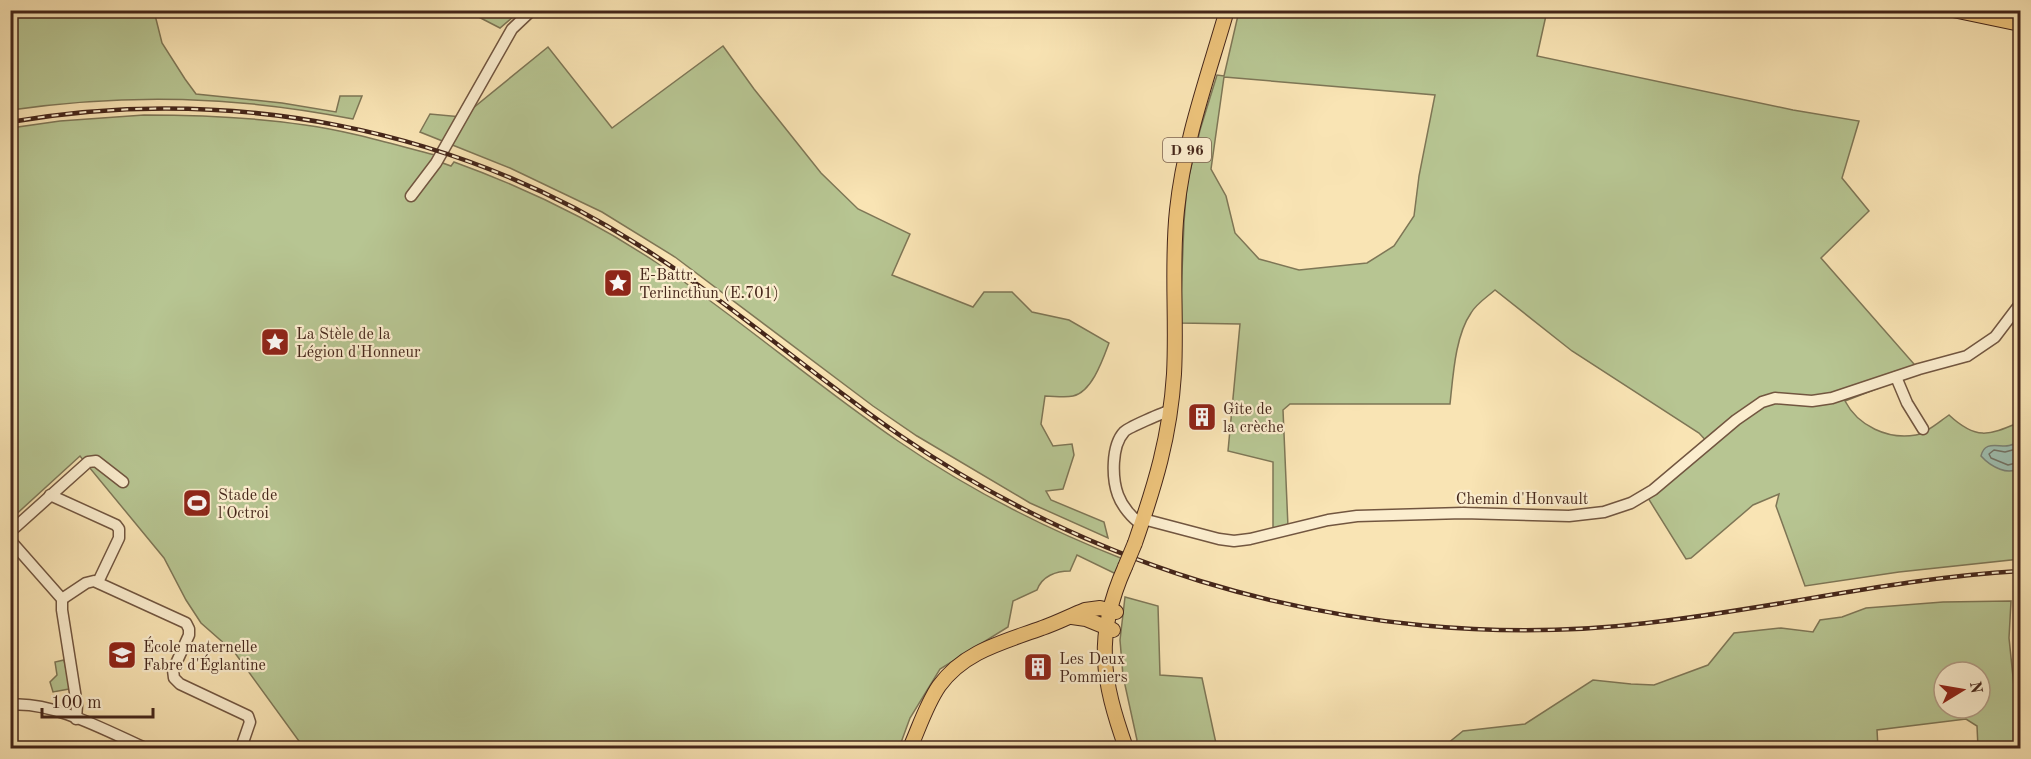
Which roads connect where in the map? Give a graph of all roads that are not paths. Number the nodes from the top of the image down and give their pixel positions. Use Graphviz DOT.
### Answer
graph roads {
  1 [pos="532,10"];
  2 [pos="1227,10"];
  3 [pos="1953,10"];
  4 [pos="2020,24"];
  5 [pos="411,196"];
  6 [pos="2020,304"];
  7 [pos="1896,377"];
  8 [pos="1170,411"];
  9 [pos="1923,429"];
  10 [pos="123,482"];
  11 [pos="50,495"];
  12 [pos="1142,521"];
  13 [pos="10,532"];
  14 [pos="10,540"];
  15 [pos="98,582"];
  16 [pos="62,599"];
  17 [pos="1113,611"];
  18 [pos="1072,617"];
  19 [pos="1110,629"];
  20 [pos="10,705"];
  21 [pos="76,719"];
  22 [pos="1125,744"];
  23 [pos="145,748"];
  24 [pos="241,748"];
  25 [pos="910,748"];
  1 -- 5 [label="street"];
  2 -- 8 [label="main road, D 96"];
  3 -- 4 [label="main road"];
  6 -- 7 [label="street, Chemin d'Honvault"];
  7 -- 9 [label="street"];
  7 -- 12 [label="street, Chemin d'Honvault"];
  8 -- 12 [label="main road, D 96"];
  8 -- 12 [label="street"];
  10 -- 11 [label="street"];
  11 -- 13 [label="street"];
  11 -- 15 [label="street"];
  12 -- 17 [label="main road, D 96, bridge"];
  14 -- 16 [label="street"];
  15 -- 16 [label="street"];
  15 -- 24 [label="street"];
  16 -- 21 [label="street"];
  17 -- 18 [label="main road"];
  17 -- 19 [label="main road, D 96"];
  18 -- 19 [label="main road"];
  18 -- 25 [label="main road"];
  19 -- 22 [label="main road, D 96"];
  20 -- 21 [label="street"];
  21 -- 23 [label="street"];
}
